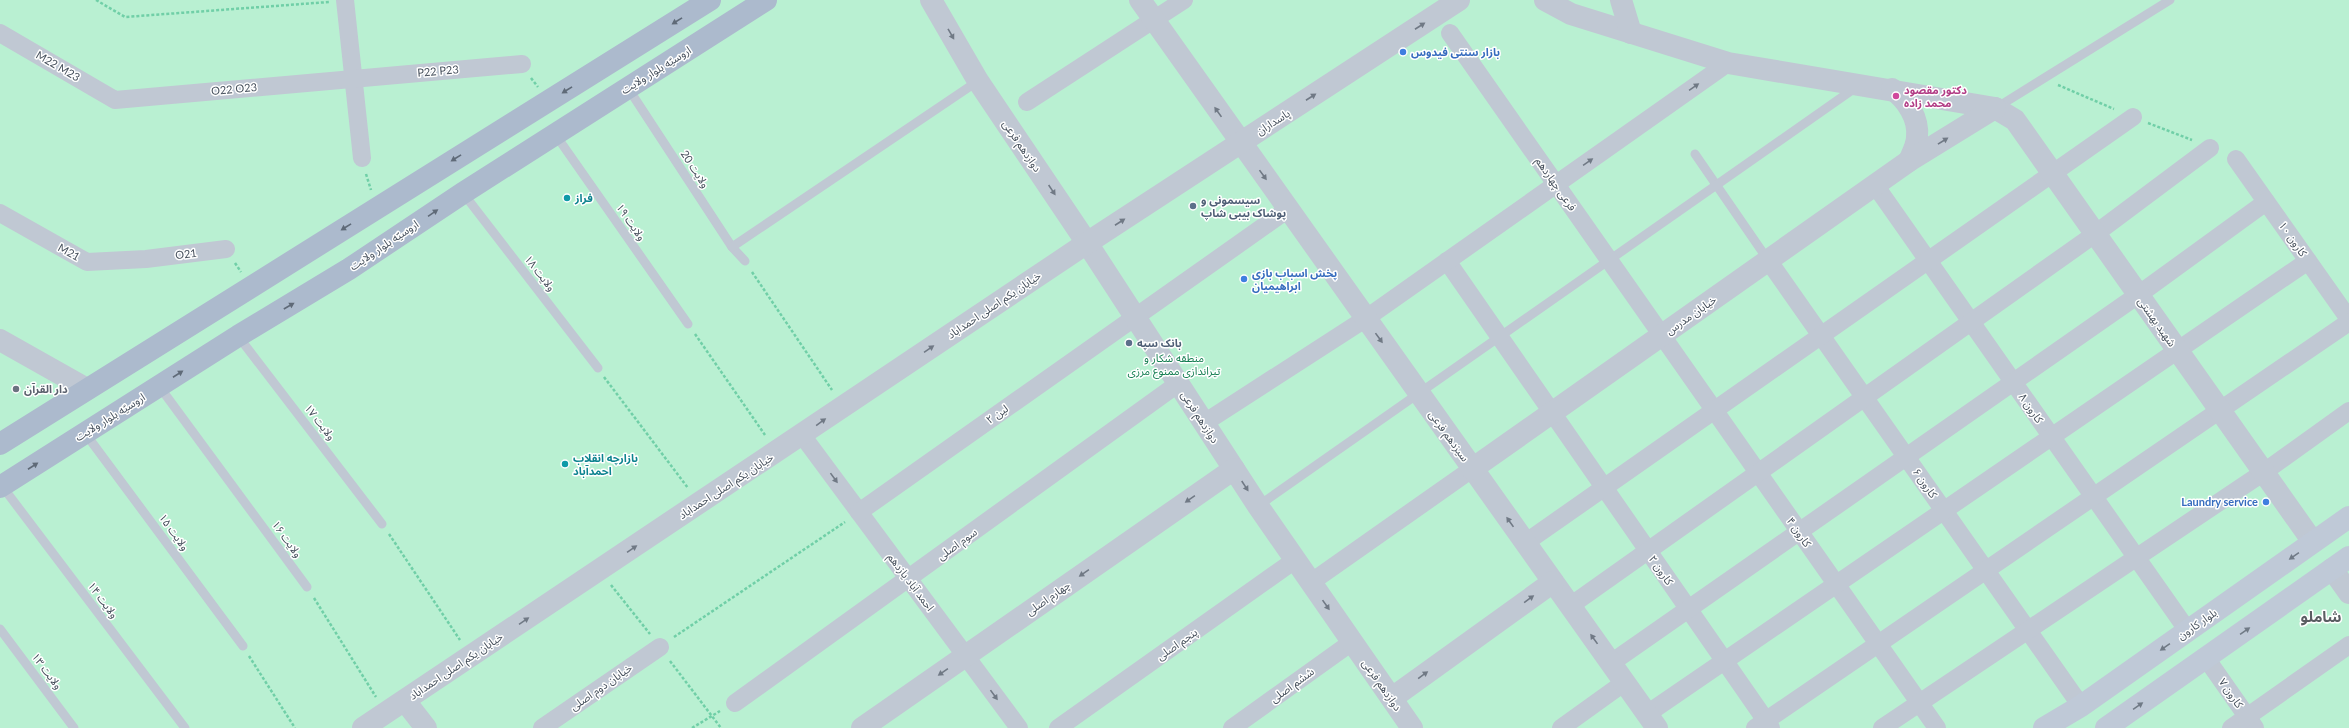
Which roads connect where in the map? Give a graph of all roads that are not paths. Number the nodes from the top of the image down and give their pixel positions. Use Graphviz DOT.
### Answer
graph roads {
  1 [pos="710,0"];
  2 [pos="766,0"];
  3 [pos="931,0"];
  4 [pos="1140,0"];
  5 [pos="1184,0"];
  6 [pos="1459,0"];
  7 [pos="1545,0"];
  8 [pos="1620,0"];
  9 [pos="345,1"];
  10 [pos="2166,1"];
  11 [pos="1154,20"];
  12 [pos="0,33"];
  13 [pos="1450,33"];
  14 [pos="1631,33"];
  15 [pos="1728,63"];
  16 [pos="522,64"];
  17 [pos="596,72"];
  18 [pos="353,78"];
  19 [pos="978,81"];
  20 [pos="1860,84"];
  21 [pos="1892,89"];
  22 [pos="620,92"];
  23 [pos="115,100"];
  24 [pos="548,102"];
  25 [pos="1027,102"];
  26 [pos="1995,108"];
  27 [pos="2133,117"];
  28 [pos="559,132"];
  29 [pos="1240,144"];
  30 [pos="2210,148"];
  31 [pos="1695,154"];
  32 [pos="362,158"];
  33 [pos="2236,159"];
  34 [pos="1909,161"];
  35 [pos="2053,174"];
  36 [pos="1556,184"];
  37 [pos="1716,185"];
  38 [pos="1875,185"];
  39 [pos="463,193"];
  40 [pos="2266,202"];
  41 [pos="1287,210"];
  42 [pos="0,213"];
  43 [pos="2095,234"];
  44 [pos="1087,243"];
  45 [pos="732,247"];
  46 [pos="226,249"];
  47 [pos="146,259"];
  48 [pos="1609,260"];
  49 [pos="1768,260"];
  50 [pos="745,261"];
  51 [pos="1447,261"];
  52 [pos="1928,261"];
  53 [pos="2308,261"];
  54 [pos="2138,295"];
  55 [pos="1135,316"];
  56 [pos="1365,319"];
  57 [pos="2349,319"];
  58 [pos="1971,322"];
  59 [pos="2349,322"];
  60 [pos="688,324"];
  61 [pos="1662,335"];
  62 [pos="238,336"];
  63 [pos="1500,336"];
  64 [pos="1821,336"];
  65 [pos="0,340"];
  66 [pos="2177,350"];
  67 [pos="598,368"];
  68 [pos="2013,382"];
  69 [pos="1179,383"];
  70 [pos="159,386"];
  71 [pos="86,389"];
  72 [pos="1418,394"];
  73 [pos="1864,397"];
  74 [pos="1714,410"];
  75 [pos="2220,410"];
  76 [pos="2349,411"];
  77 [pos="1551,413"];
  78 [pos="1204,423"];
  79 [pos="85,433"];
  80 [pos="802,435"];
  81 [pos="2051,436"];
  82 [pos="0,444"];
  83 [pos="1906,457"];
  84 [pos="1234,469"];
  85 [pos="1472,469"];
  86 [pos="2264,472"];
  87 [pos="1758,473"];
  88 [pos="1,486"];
  89 [pos="1604,488"];
  90 [pos="2094,496"];
  91 [pos="1258,506"];
  92 [pos="1944,510"];
  93 [pos="859,512"];
  94 [pos="2349,517"];
  95 [pos="382,524"];
  96 [pos="1799,532"];
  97 [pos="2313,542"];
  98 [pos="1525,543"];
  99 [pos="1648,551"];
  100 [pos="2136,557"];
  101 [pos="1295,560"];
  102 [pos="2341,563"];
  103 [pos="1986,570"];
  104 [pos="908,579"];
  105 [pos="1553,582"];
  106 [pos="1310,583"];
  107 [pos="1836,584"];
  108 [pos="307,587"];
  109 [pos="2349,593"];
  110 [pos="1570,606"];
  111 [pos="1688,609"];
  112 [pos="0,629"];
  113 [pos="2028,630"];
  114 [pos="2188,631"];
  115 [pos="1352,642"];
  116 [pos="1878,644"];
  117 [pos="2349,645"];
  118 [pos="243,646"];
  119 [pos="660,647"];
  120 [pos="965,656"];
  121 [pos="2206,658"];
  122 [pos="1724,660"];
  123 [pos="1611,663"];
  124 [pos="1625,682"];
  125 [pos="1392,698"];
  126 [pos="405,701"];
  127 [pos="735,702"];
  128 [pos="1920,703"];
  129 [pos="2081,706"];
  130 [pos="1652,721"];
  131 [pos="2251,722"];
  132 [pos="1764,726"];
  133 [pos="74,728"];
  134 [pos="185,728"];
  135 [pos="363,728"];
  136 [pos="426,728"];
  137 [pos="542,728"];
  138 [pos="862,728"];
  139 [pos="1019,728"];
  140 [pos="1058,728"];
  141 [pos="1232,728"];
  142 [pos="1412,728"];
  143 [pos="1561,728"];
  144 [pos="1882,728"];
  145 [pos="1938,728"];
  146 [pos="2044,728"];
  147 [pos="2106,728"];
  148 [pos="2231,728"];
  1 -- 17 [label="main road, one-way"];
  2 -- 22 [label="main road, اروسیّه بلوار ولایت"];
  3 -- 19 [label="street, دوازدهم فرعی, one-way"];
  4 -- 11 [label="street, سیزدهم فرعی"];
  5 -- 11 [label="street"];
  29 -- 6 [label="street, پاسداران, one-way"];
  7 -- 14 [label="street"];
  8 -- 14 [label="street"];
  9 -- 18 [label="street"];
  10 -- 26 [label="lane"];
  11 -- 25 [label="street"];
  29 -- 11 [label="street, سیزدهم فرعی, one-way"];
  12 -- 23 [label="street, M22 M23"];
  13 -- 36 [label="street, فرعی چهاردهم"];
  14 -- 15 [label="street"];
  15 -- 20 [label="street"];
  36 -- 15 [label="street, one-way"];
  16 -- 18 [label="street, P22 P23"];
  17 -- 22 [label="main road"];
  17 -- 24 [label="main road, one-way"];
  18 -- 23 [label="street, O22 O23"];
  18 -- 32 [label="street"];
  19 -- 44 [label="street, دوازدهم فرعی, one-way"];
  19 -- 45 [label="lane"];
  20 -- 21 [label="street"];
  20 -- 37 [label="lane"];
  21 -- 26 [label="street"];
  21 -- 34 [label="street"];
  22 -- 28 [label="main road, اروسیّه بلوار ولایت"];
  22 -- 45 [label="lane, ولایت 20"];
  24 -- 28 [label="main road"];
  24 -- 71 [label="main road, one-way"];
  34 -- 26 [label="street, خیابان مدرس, one-way"];
  26 -- 35 [label="street, شهید بهشتی"];
  27 -- 35 [label="street"];
  28 -- 39 [label="main road, اروسیّه بلوار ولایت"];
  28 -- 60 [label="lane, ولایت ۱۹"];
  29 -- 41 [label="street, سیزدهم فرعی, one-way"];
  44 -- 29 [label="street, پاسداران, one-way"];
  30 -- 43 [label="street"];
  31 -- 37 [label="lane"];
  33 -- 40 [label="street, کارون ۱۰"];
  34 -- 38 [label="street, خیابان مدرس"];
  35 -- 43 [label="street, شهید بهشتی"];
  35 -- 52 [label="street"];
  36 -- 48 [label="street, فرعی چهاردهم"];
  36 -- 51 [label="street"];
  37 -- 48 [label="lane"];
  37 -- 49 [label="lane"];
  38 -- 49 [label="street, خیابان مدرس"];
  38 -- 52 [label="street, کارون ۸"];
  62 -- 39 [label="main road, اروسیّه بلوار ولایت, one-way"];
  39 -- 67 [label="lane, ولایت ۱۸"];
  40 -- 53 [label="street, کارون ۱۰"];
  40 -- 54 [label="street"];
  41 -- 55 [label="street, لین ۲"];
  41 -- 56 [label="street, سیزدهم فرعی"];
  42 -- 47 [label="street, M21"];
  43 -- 54 [label="street, شهید بهشتی"];
  43 -- 58 [label="street"];
  44 -- 55 [label="street, دوازدهم فرعی"];
  80 -- 44 [label="street, خیابان یکم اصلی احمداباد, one-way"];
  45 -- 50 [label="lane, ولایت 20"];
  46 -- 47 [label="street, O21"];
  48 -- 61 [label="street, فرعی چهاردهم"];
  48 -- 63 [label="lane"];
  49 -- 61 [label="street, خیابان مدرس"];
  49 -- 64 [label="street, کارون ۶"];
  51 -- 56 [label="street"];
  51 -- 63 [label="street, کارون ۲"];
  52 -- 58 [label="street, کارون ۸"];
  52 -- 64 [label="street"];
  53 -- 57 [label="street, کارون ۱۰"];
  53 -- 66 [label="street"];
  54 -- 66 [label="street, شهید بهشتی"];
  54 -- 68 [label="street"];
  55 -- 69 [label="street, دوازدهم فرعی"];
  55 -- 93 [label="street, لین ۲"];
  56 -- 72 [label="street, سیزدهم فرعی, one-way"];
  56 -- 78 [label="street"];
  58 -- 68 [label="street, کارون ۸"];
  58 -- 73 [label="street"];
  59 -- 75 [label="street"];
  61 -- 74 [label="street, کارون ۴"];
  61 -- 77 [label="street, خیابان مدرس"];
  70 -- 62 [label="main road, اروسیّه بلوار ولایت, one-way"];
  62 -- 95 [label="lane, ولایت ۱۷"];
  63 -- 72 [label="lane"];
  63 -- 77 [label="street, کارون ۲"];
  64 -- 73 [label="street, کارون ۶"];
  64 -- 74 [label="street"];
  65 -- 71 [label="street"];
  66 -- 75 [label="street, شهید بهشتی"];
  66 -- 81 [label="street"];
  68 -- 81 [label="street, کارون ۸"];
  68 -- 83 [label="street"];
  69 -- 78 [label="street, دوازدهم فرعی"];
  69 -- 104 [label="street, سوم اصلی"];
  70 -- 79 [label="main road, اروسیّه بلوار ولایت"];
  70 -- 108 [label="lane, ولایت ۱۶"];
  71 -- 82 [label="main road"];
  72 -- 85 [label="street, سیزدهم فرعی"];
  72 -- 91 [label="lane"];
  73 -- 83 [label="street, کارون ۶"];
  73 -- 87 [label="street"];
  74 -- 87 [label="street, کارون ۴"];
  74 -- 89 [label="street"];
  75 -- 86 [label="street, شهید بهشتی"];
  75 -- 90 [label="street"];
  76 -- 86 [label="street"];
  77 -- 85 [label="street, خیابان مدرس"];
  77 -- 89 [label="street, کارون ۲"];
  78 -- 84 [label="street, دوازدهم فرعی"];
  88 -- 79 [label="main road, اروسیّه بلوار ولایت, one-way"];
  79 -- 118 [label="lane, ولایت ۱۵"];
  80 -- 93 [label="street, احمد آباد یازدهم, one-way"];
  126 -- 80 [label="street, خیابان یکم اصلی احمداباد, one-way"];
  81 -- 90 [label="street, کارون ۸"];
  81 -- 92 [label="street"];
  83 -- 92 [label="street, کارون ۶"];
  83 -- 96 [label="street"];
  84 -- 91 [label="street, دوازدهم فرعی, one-way"];
  84 -- 120 [label="street, چهارم اصلی, one-way"];
  98 -- 85 [label="street, سیزدهم فرعی, one-way"];
  85 -- 106 [label="street"];
  86 -- 97 [label="street, شهید بهشتی"];
  86 -- 100 [label="street"];
  87 -- 96 [label="street, کارون ۴"];
  87 -- 99 [label="street"];
  88 -- 134 [label="lane, ولایت ۱۴"];
  89 -- 98 [label="street"];
  89 -- 99 [label="street, کارون ۲"];
  90 -- 100 [label="street, کارون ۸"];
  90 -- 103 [label="street"];
  91 -- 101 [label="street, دوازدهم فرعی"];
  92 -- 103 [label="street, کارون ۶"];
  92 -- 107 [label="street"];
  93 -- 104 [label="street, احمد آباد یازدهم"];
  94 -- 97 [label="main road, بلوار کارون"];
  96 -- 107 [label="street, کارون ۴"];
  96 -- 111 [label="street"];
  97 -- 102 [label="main road"];
  97 -- 114 [label="main road, بلوار کارون, one-way"];
  98 -- 105 [label="street, سیزدهم فرعی"];
  99 -- 110 [label="street"];
  99 -- 111 [label="street, کارون ۲"];
  100 -- 113 [label="street"];
  100 -- 114 [label="street, کارون ۸"];
  101 -- 106 [label="street, دوازدهم فرعی"];
  101 -- 140 [label="street, پنجم اصلی"];
  102 -- 109 [label="street"];
  121 -- 102 [label="main road, one-way"];
  103 -- 113 [label="street, کارون ۶"];
  103 -- 116 [label="street"];
  104 -- 120 [label="street, احمد آباد یازدهم"];
  104 -- 127 [label="street, سوم اصلی"];
  105 -- 110 [label="street, سیزدهم فرعی"];
  125 -- 105 [label="street, one-way"];
  106 -- 115 [label="street, دوازدهم فرعی, one-way"];
  107 -- 116 [label="street, کارون ۴"];
  107 -- 122 [label="street"];
  123 -- 110 [label="street, سیزدهم فرعی, one-way"];
  111 -- 122 [label="street, کارون ۲"];
  111 -- 123 [label="street"];
  112 -- 133 [label="lane, ولایت ۱۳"];
  113 -- 128 [label="street"];
  113 -- 129 [label="street, کارون ۶"];
  114 -- 129 [label="main road, بلوار کارون, one-way"];
  115 -- 125 [label="street, دوازدهم فرعی"];
  115 -- 141 [label="street, ششم اصلی"];
  116 -- 128 [label="street, کارون ۴"];
  116 -- 132 [label="street"];
  117 -- 131 [label="street"];
  119 -- 137 [label="street, خیابان دوم اصلی"];
  120 -- 138 [label="street, چهارم اصلی, one-way"];
  120 -- 139 [label="street, احمد آباد یازدهم, one-way"];
  121 -- 131 [label="street, کارون ۷"];
  147 -- 121 [label="main road, one-way"];
  122 -- 130 [label="street"];
  122 -- 132 [label="street, کارون ۲"];
  123 -- 124 [label="street, سیزدهم فرعی"];
  124 -- 130 [label="street, سیزدهم فرعی"];
  124 -- 143 [label="street"];
  125 -- 142 [label="street, دوازدهم فرعی"];
  126 -- 135 [label="street, خیابان یکم اصلی احمداباد"];
  126 -- 136 [label="street"];
  128 -- 144 [label="street"];
  128 -- 145 [label="street, کارون ۴"];
  129 -- 146 [label="main road, بلوار کارون"];
  131 -- 148 [label="street"];
}
